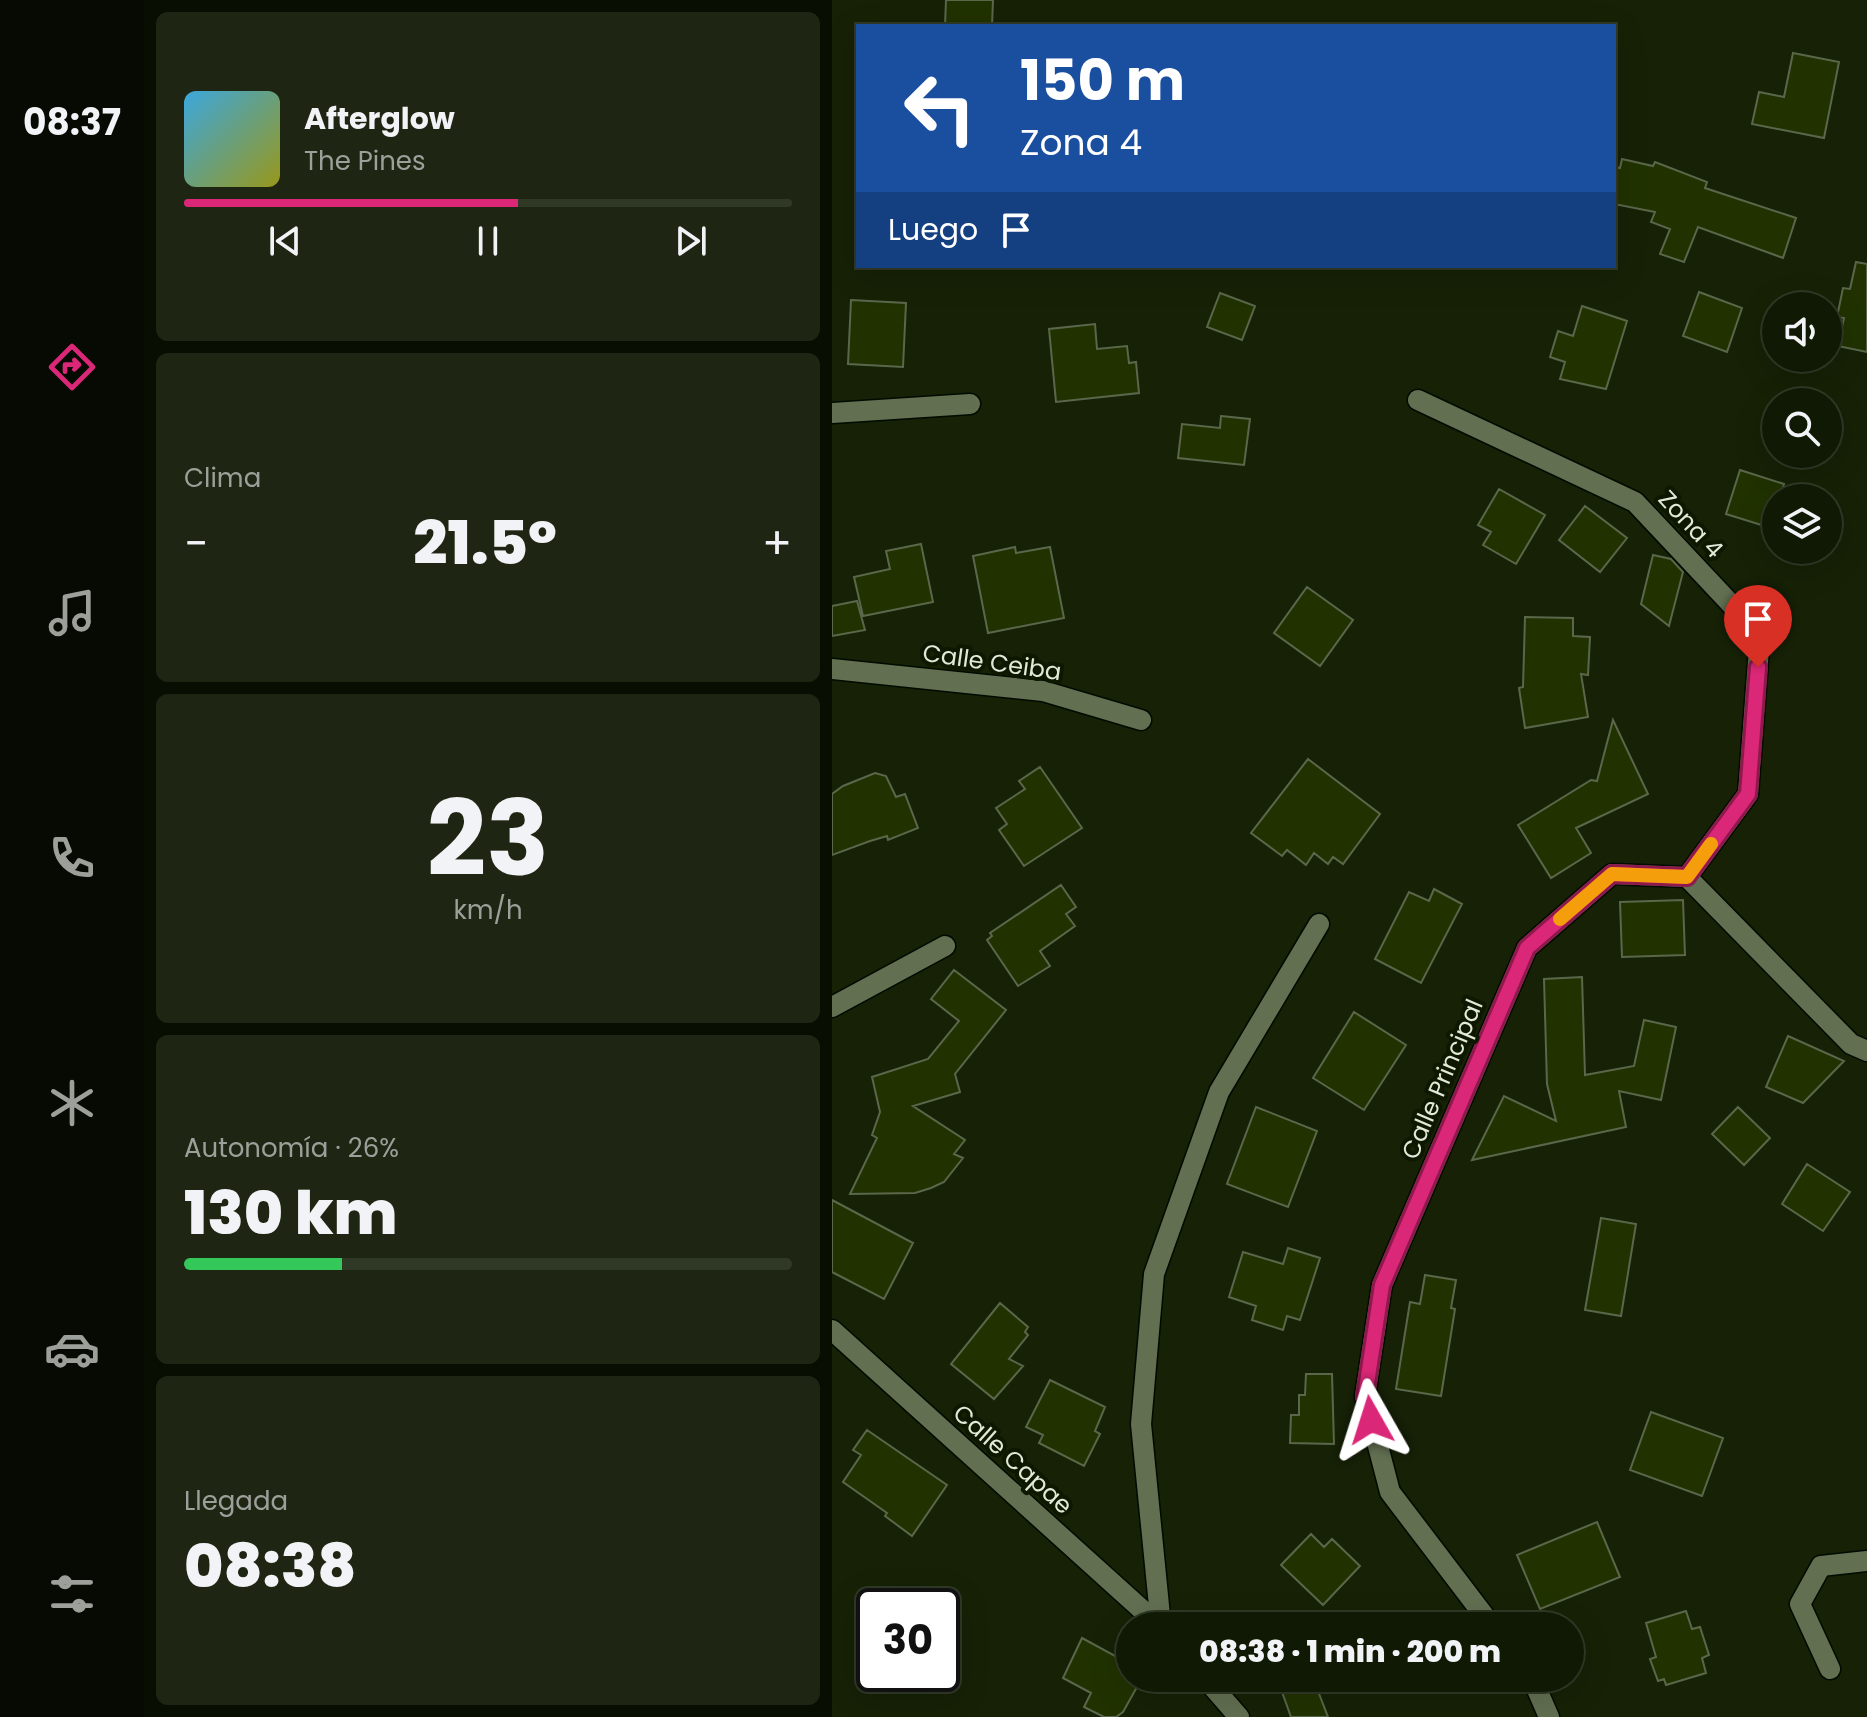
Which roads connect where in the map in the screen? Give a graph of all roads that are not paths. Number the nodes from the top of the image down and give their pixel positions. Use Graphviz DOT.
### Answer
graph roads {
  1 [pos="1418,400"];
  2 [pos="970,404"];
  3 [pos="832,413"];
  4 [pos="832,669"];
  5 [pos="1141,720"];
  6 [pos="1687,877"];
  7 [pos="1319,924"];
  8 [pos="945,946"];
  9 [pos="832,1007"];
  10 [pos="1867,1051"];
  11 [pos="832,1330"];
  12 [pos="1867,1561"];
  13 [pos="1144,1612"];
  14 [pos="1159,1612"];
  15 [pos="1481,1612"];
  16 [pos="1830,1669"];
  17 [pos="1217,1692"];
  18 [pos="1538,1692"];
  19 [pos="1239,1717"];
  20 [pos="1549,1717"];
  1 -- 6 [label="street, Zona 4"];
  2 -- 3 [label="street"];
  4 -- 5 [label="street, Calle Ceiba"];
  6 -- 10 [label="street"];
  6 -- 15 [label="street, Calle Principal"];
  7 -- 14 [label="street"];
  8 -- 9 [label="street"];
  11 -- 13 [label="street, Calle Capae"];
  12 -- 16 [label="street"];
  17 -- 19 [label="street"];
  18 -- 20 [label="street"];
}
